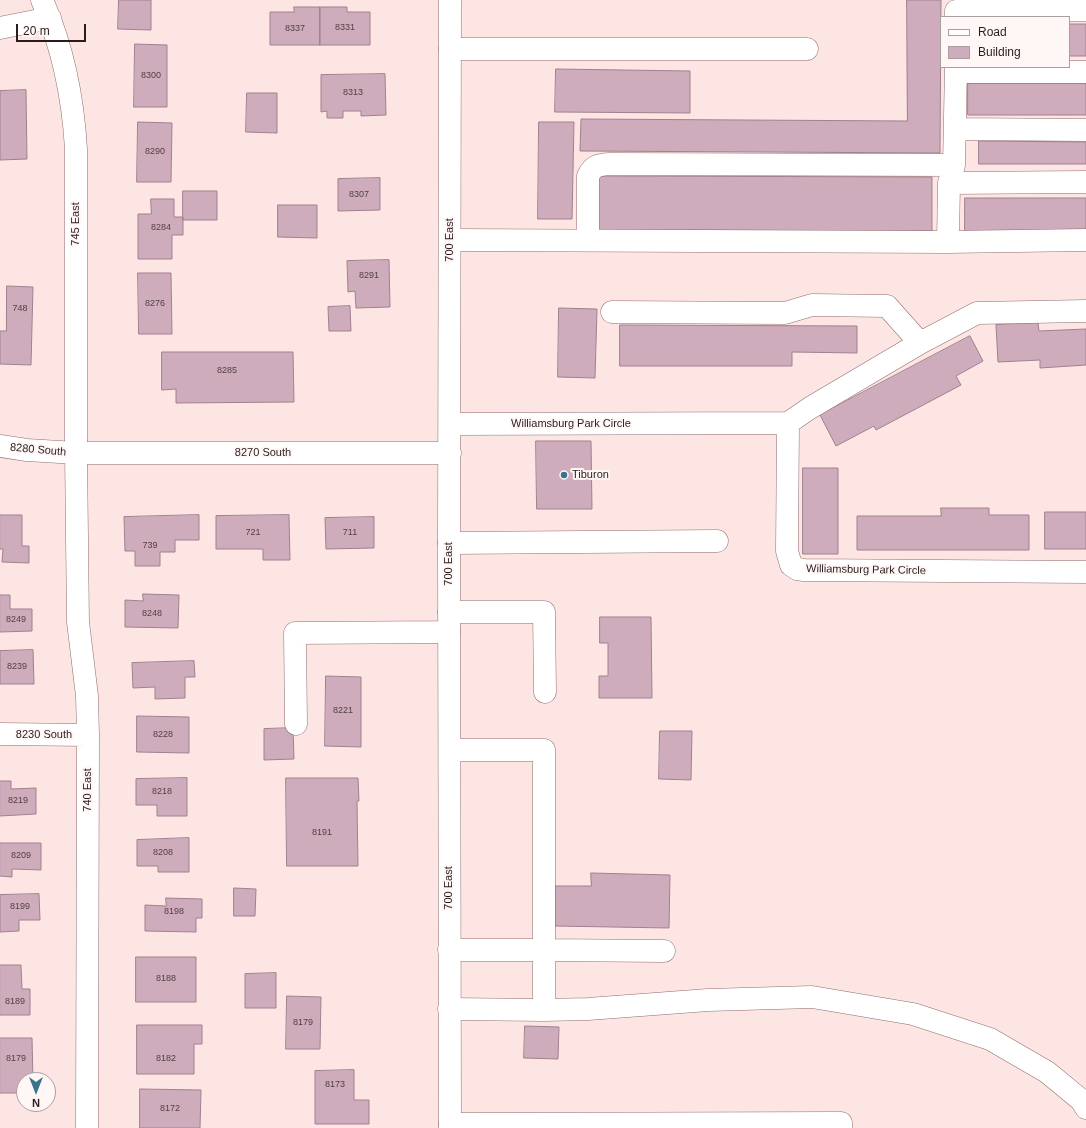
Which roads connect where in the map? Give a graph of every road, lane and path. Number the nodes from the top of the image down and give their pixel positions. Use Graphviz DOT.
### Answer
graph roads {
  1 [pos="450,0"];
  2 [pos="46,9"];
  3 [pos="1086,10"];
  4 [pos="956,16"];
  5 [pos="0,28"];
  6 [pos="450,49"];
  7 [pos="807,49"];
  8 [pos="956,69"];
  9 [pos="1086,72"];
  10 [pos="956,129"];
  11 [pos="1086,130"];
  12 [pos="952,174"];
  13 [pos="1086,182"];
  14 [pos="450,240"];
  15 [pos="588,240"];
  16 [pos="1086,240"];
  17 [pos="948,242"];
  18 [pos="1086,311"];
  19 [pos="612,312"];
  20 [pos="920,343"];
  21 [pos="788,423"];
  22 [pos="450,424"];
  23 [pos="0,446"];
  24 [pos="76,453"];
  25 [pos="450,453"];
  26 [pos="717,541"];
  27 [pos="449,543"];
  28 [pos="1086,572"];
  29 [pos="449,622"];
  30 [pos="545,692"];
  31 [pos="296,724"];
  32 [pos="0,734"];
  33 [pos="88,735"];
  34 [pos="450,750"];
  35 [pos="449,950"];
  36 [pos="544,950"];
  37 [pos="664,951"];
  38 [pos="449,1009"];
  39 [pos="544,1010"];
  40 [pos="1086,1108"];
  41 [pos="450,1126"];
  42 [pos="706,1126"];
  43 [pos="87,1128"];
  44 [pos="842,1128"];
  1 -- 6 [label="street, 700 East"];
  2 -- 5 [label="street"];
  2 -- 24 [label="street, 745 East"];
  3 -- 4 [label="street"];
  6 -- 7 [label="street"];
  6 -- 14 [label="street, 700 East"];
  8 -- 9 [label="street"];
  8 -- 10 [label="street"];
  10 -- 11 [label="street"];
  10 -- 12 [label="street"];
  12 -- 13 [label="street"];
  12 -- 15 [label="street"];
  12 -- 17 [label="street"];
  14 -- 15 [label="street"];
  14 -- 22 [label="street, 700 East"];
  15 -- 17 [label="street"];
  16 -- 17 [label="street"];
  18 -- 20 [label="street"];
  19 -- 20 [label="street"];
  20 -- 21 [label="street"];
  21 -- 22 [label="street, Williamsburg Park Circle"];
  21 -- 28 [label="street, Williamsburg Park Circle"];
  22 -- 25 [label="street, 700 East"];
  23 -- 24 [label="street, 8280 South"];
  24 -- 25 [label="street, 8270 South"];
  24 -- 33 [label="street, 740 East"];
  25 -- 27 [label="street, 700 East"];
  26 -- 27 [label="street"];
  27 -- 29 [label="street, 700 East"];
  29 -- 30 [label="street"];
  29 -- 31 [label="street"];
  29 -- 34 [label="street, 700 East"];
  32 -- 33 [label="street, 8230 South"];
  33 -- 43 [label="street, 740 East"];
  34 -- 35 [label="street, 700 East"];
  34 -- 36 [label="street"];
  35 -- 36 [label="street"];
  35 -- 38 [label="street, 700 East"];
  36 -- 37 [label="street"];
  36 -- 39 [label="street"];
  38 -- 39 [label="street"];
  38 -- 41 [label="street, 700 East"];
  39 -- 40 [label="street"];
  41 -- 42 [label="street"];
  42 -- 44 [label="street"];
}
